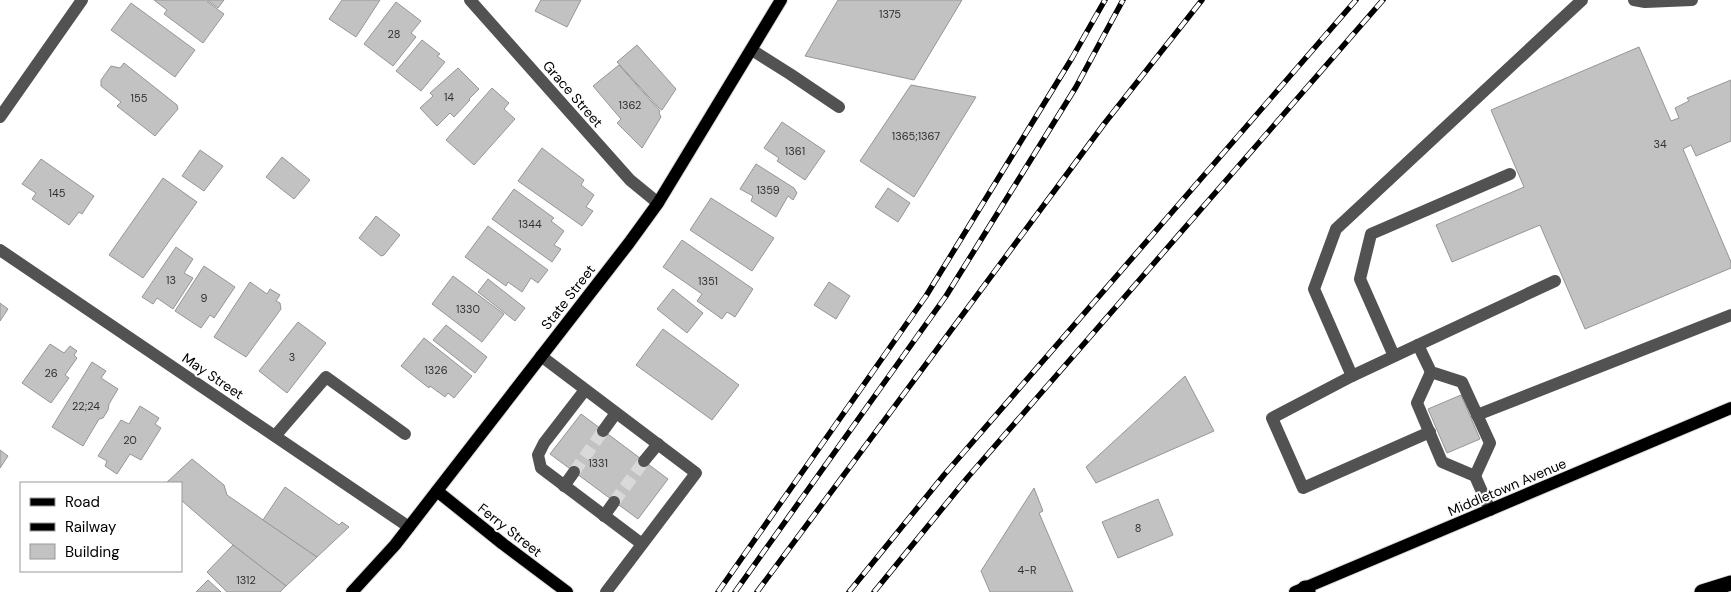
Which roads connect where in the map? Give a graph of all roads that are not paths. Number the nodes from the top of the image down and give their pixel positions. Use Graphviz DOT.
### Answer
graph roads {
  1 [pos="82,0"];
  2 [pos="470,0"];
  3 [pos="782,0"];
  4 [pos="1582,0"];
  5 [pos="1634,0"];
  6 [pos="1692,0"];
  7 [pos="752,50"];
  8 [pos="838,107"];
  9 [pos="0,117"];
  10 [pos="1510,174"];
  11 [pos="658,203"];
  12 [pos="0,250"];
  13 [pos="1555,281"];
  14 [pos="1731,316"];
  15 [pos="1418,345"];
  16 [pos="541,356"];
  17 [pos="1394,356"];
  18 [pos="1432,372"];
  19 [pos="1352,376"];
  20 [pos="585,390"];
  21 [pos="1731,408"];
  22 [pos="616,413"];
  23 [pos="1477,415"];
  24 [pos="603,431"];
  25 [pos="1430,432"];
  26 [pos="405,434"];
  27 [pos="275,436"];
  28 [pos="658,444"];
  29 [pos="644,462"];
  30 [pos="574,472"];
  31 [pos="1475,476"];
  32 [pos="564,486"];
  33 [pos="437,491"];
  34 [pos="614,502"];
  35 [pos="1490,510"];
  36 [pos="604,516"];
  37 [pos="409,527"];
  38 [pos="642,544"];
  39 [pos="1731,583"];
  40 [pos="1302,591"];
  41 [pos="352,592"];
  42 [pos="567,592"];
  43 [pos="606,592"];
  44 [pos="1702,592"];
  1 -- 9 [label="street"];
  2 -- 11 [label="street, Grace Street"];
  3 -- 7 [label="main road, State Street"];
  4 -- 19 [label="street"];
  5 -- 6 [label="street"];
  7 -- 8 [label="street"];
  7 -- 11 [label="main road, State Street"];
  10 -- 17 [label="street"];
  11 -- 16 [label="main road, State Street"];
  12 -- 27 [label="street, May Street"];
  13 -- 15 [label="street"];
  14 -- 23 [label="street"];
  15 -- 17 [label="street"];
  15 -- 18 [label="street"];
  16 -- 20 [label="street"];
  16 -- 33 [label="main road, State Street"];
  17 -- 19 [label="street"];
  18 -- 23 [label="street"];
  18 -- 25 [label="street"];
  19 -- 25 [label="street"];
  20 -- 22 [label="street"];
  20 -- 32 [label="street"];
  21 -- 35 [label="main road, Middletown Avenue"];
  22 -- 24 [label="street"];
  22 -- 28 [label="street"];
  23 -- 31 [label="street"];
  25 -- 31 [label="street"];
  26 -- 27 [label="street"];
  27 -- 37 [label="street, May Street"];
  28 -- 29 [label="street"];
  28 -- 38 [label="street"];
  30 -- 32 [label="street"];
  31 -- 35 [label="street"];
  32 -- 36 [label="street"];
  33 -- 37 [label="main road, State Street"];
  33 -- 42 [label="main road, Ferry Street"];
  34 -- 36 [label="street"];
  35 -- 40 [label="main road, Middletown Avenue"];
  36 -- 38 [label="street"];
  37 -- 41 [label="main road, State Street"];
  38 -- 43 [label="street"];
  39 -- 44 [label="highway"];
}
